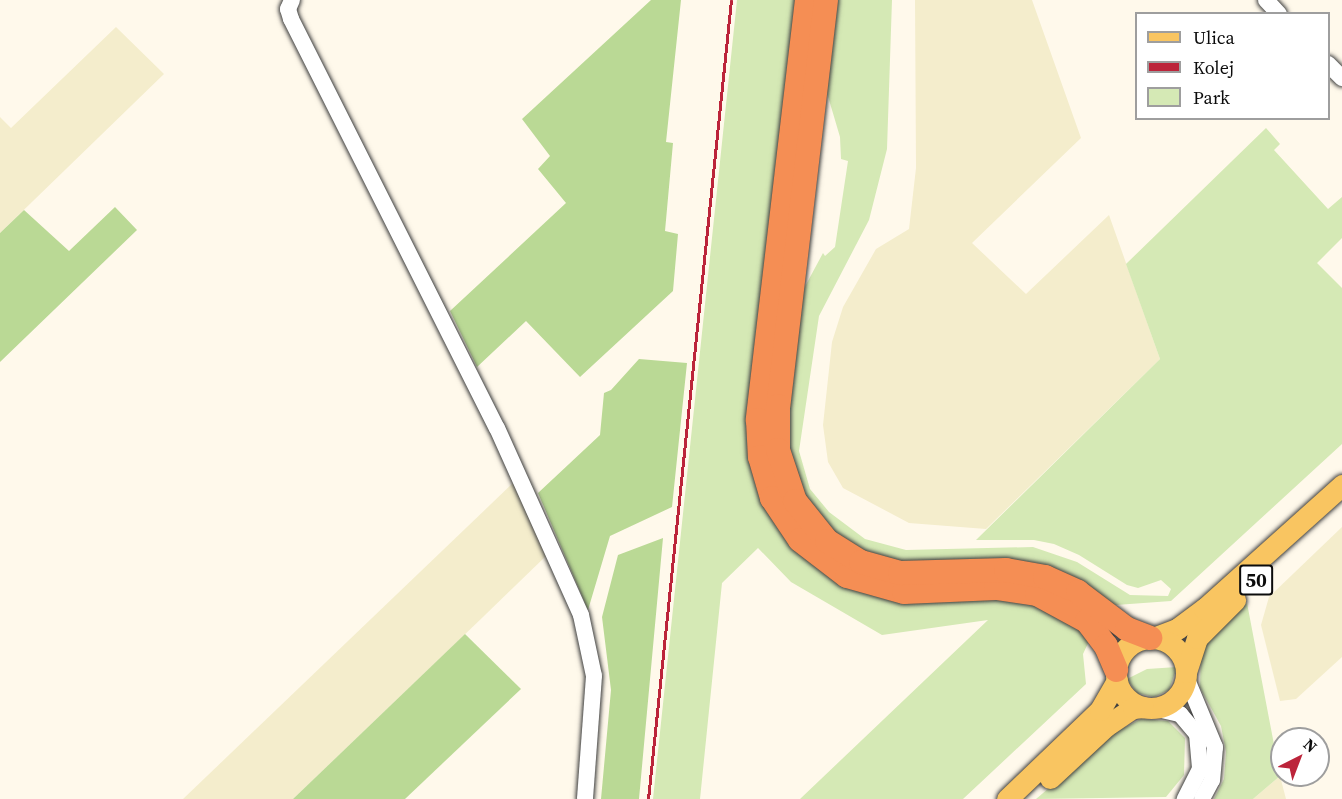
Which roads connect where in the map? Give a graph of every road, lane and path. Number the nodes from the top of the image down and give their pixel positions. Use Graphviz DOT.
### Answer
graph roads {
  1 [pos="292,0"];
  2 [pos="807,0"];
  3 [pos="826,0"];
  4 [pos="1266,0"];
  5 [pos="1277,12"];
  6 [pos="1330,65"];
  7 [pos="1342,78"];
  8 [pos="1342,485"];
  9 [pos="1342,499"];
  10 [pos="1151,638"];
  11 [pos="1116,675"];
  12 [pos="1186,675"];
  13 [pos="1148,707"];
  14 [pos="585,799"];
  15 [pos="1007,799"];
  16 [pos="1024,799"];
  17 [pos="1185,799"];
  18 [pos="1202,799"];
  1 -- 14 [label="street"];
  2 -- 11 [label="highway"];
  3 -- 10 [label="highway"];
  4 -- 5 [label="street"];
  6 -- 7 [label="street"];
  8 -- 10 [label="main road, 50"];
  9 -- 12 [label="main road, 50"];
  10 -- 11 [label="main road, 50"];
  10 -- 12 [label="main road"];
  11 -- 13 [label="main road"];
  11 -- 15 [label="main road, 50"];
  12 -- 13 [label="main road, 50"];
  12 -- 18 [label="street"];
  13 -- 16 [label="main road, 50"];
  13 -- 17 [label="street"];
}
